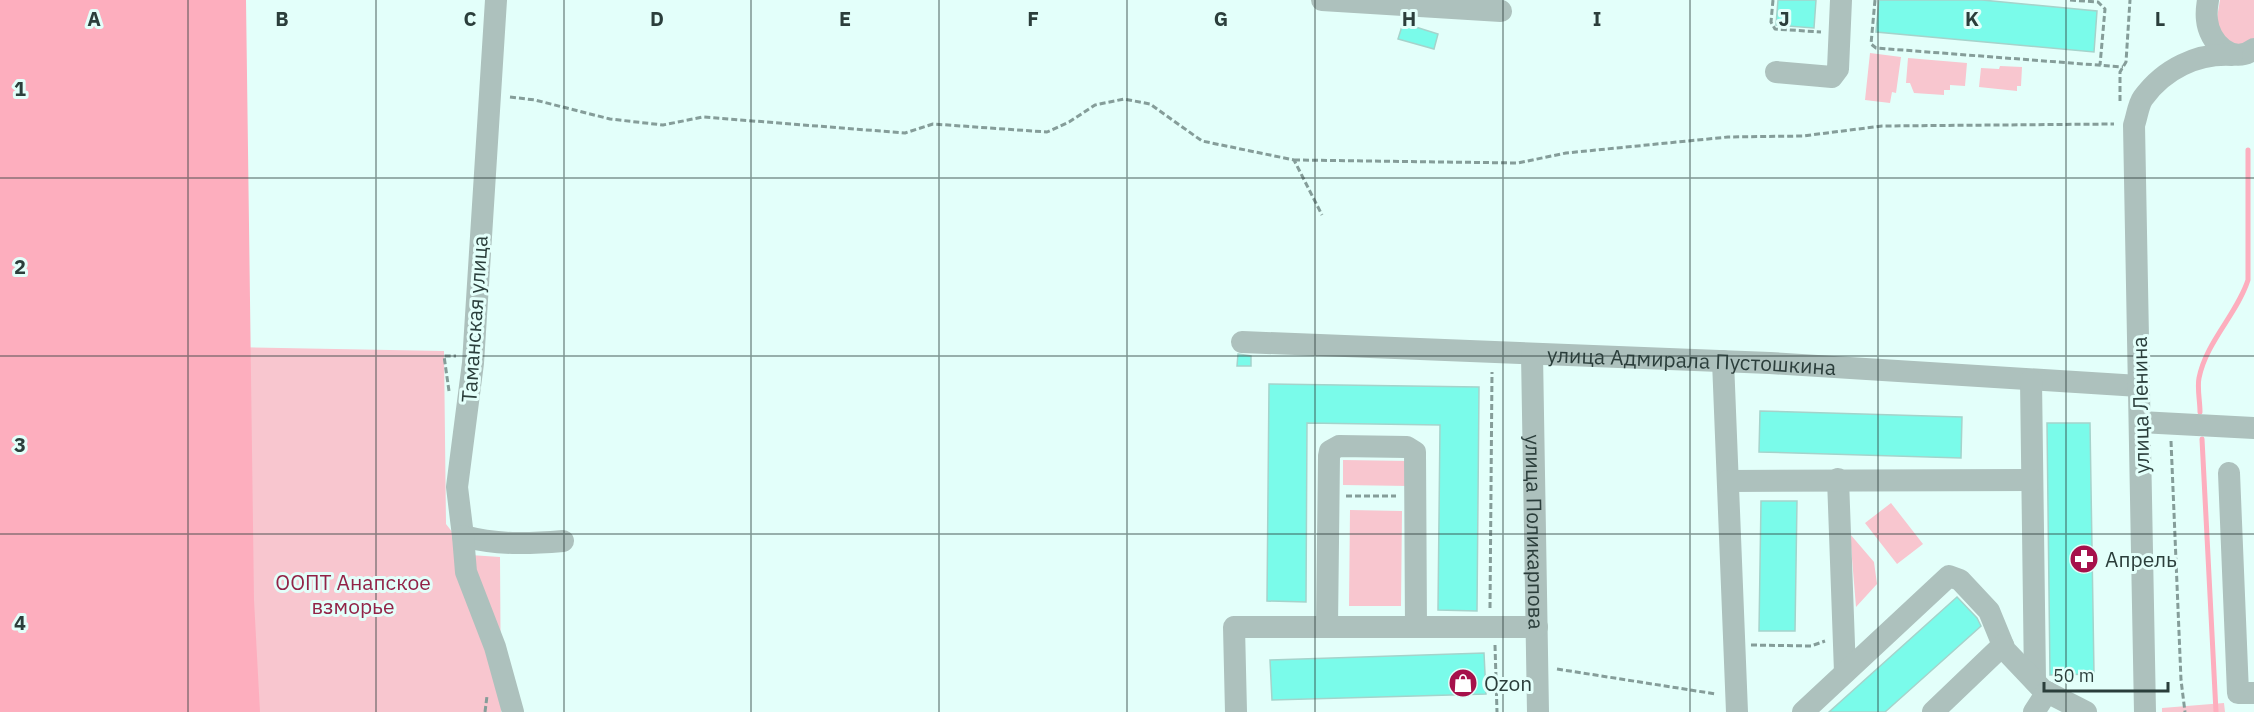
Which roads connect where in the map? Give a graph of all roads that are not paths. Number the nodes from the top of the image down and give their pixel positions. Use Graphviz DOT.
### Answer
graph roads {
  1 [pos="496,0"];
  2 [pos="1322,0"];
  3 [pos="1841,0"];
  4 [pos="2202,8"];
  5 [pos="1501,11"];
  6 [pos="2254,49"];
  7 [pos="2232,55"];
  8 [pos="2193,59"];
  9 [pos="1776,72"];
  10 [pos="1242,342"];
  11 [pos="1532,354"];
  12 [pos="1723,362"];
  13 [pos="2031,380"];
  14 [pos="2139,386"];
  15 [pos="2140,422"];
  16 [pos="2254,428"];
  17 [pos="2229,473"];
  18 [pos="1838,479"];
  19 [pos="2032,480"];
  20 [pos="1728,481"];
  21 [pos="463,536"];
  22 [pos="563,541"];
  23 [pos="1327,627"];
  24 [pos="1416,627"];
  25 [pos="1537,627"];
  26 [pos="2003,645"];
  27 [pos="1845,672"];
  28 [pos="2041,687"];
  29 [pos="2254,693"];
  30 [pos="1736,704"];
  31 [pos="513,712"];
  32 [pos="1236,712"];
  33 [pos="1538,712"];
  34 [pos="1803,712"];
  35 [pos="1933,712"];
  36 [pos="2034,712"];
  37 [pos="2086,712"];
  38 [pos="2145,712"];
  1 -- 21 [label="street, Таманская улица"];
  2 -- 5 [label="street"];
  3 -- 9 [label="street"];
  4 -- 7 [label="street"];
  4 -- 8 [label="street"];
  6 -- 7 [label="street"];
  7 -- 8 [label="street"];
  8 -- 14 [label="street, улица Ленина"];
  10 -- 11 [label="street, улица Адмирала Пустошкина"];
  11 -- 12 [label="street, улица Адмирала Пустошкина"];
  11 -- 25 [label="street, улица Поликарпова"];
  12 -- 13 [label="street, улица Адмирала Пустошкина"];
  12 -- 20 [label="street"];
  13 -- 14 [label="street, улица Адмирала Пустошкина"];
  13 -- 19 [label="street"];
  14 -- 15 [label="street, улица Ленина"];
  15 -- 16 [label="street"];
  15 -- 38 [label="street, улица Ленина"];
  17 -- 29 [label="street"];
  18 -- 19 [label="street"];
  18 -- 20 [label="street"];
  18 -- 27 [label="street"];
  19 -- 28 [label="street"];
  20 -- 30 [label="street"];
  21 -- 22 [label="street"];
  21 -- 31 [label="street, Таманская улица"];
  23 -- 24 [label="street"];
  23 -- 24 [label="street"];
  23 -- 32 [label="street"];
  24 -- 25 [label="street"];
  25 -- 33 [label="street, улица Поликарпова"];
  26 -- 27 [label="street"];
  26 -- 28 [label="street"];
  26 -- 35 [label="street"];
  27 -- 34 [label="street"];
  28 -- 36 [label="street"];
  28 -- 37 [label="street"];
}
